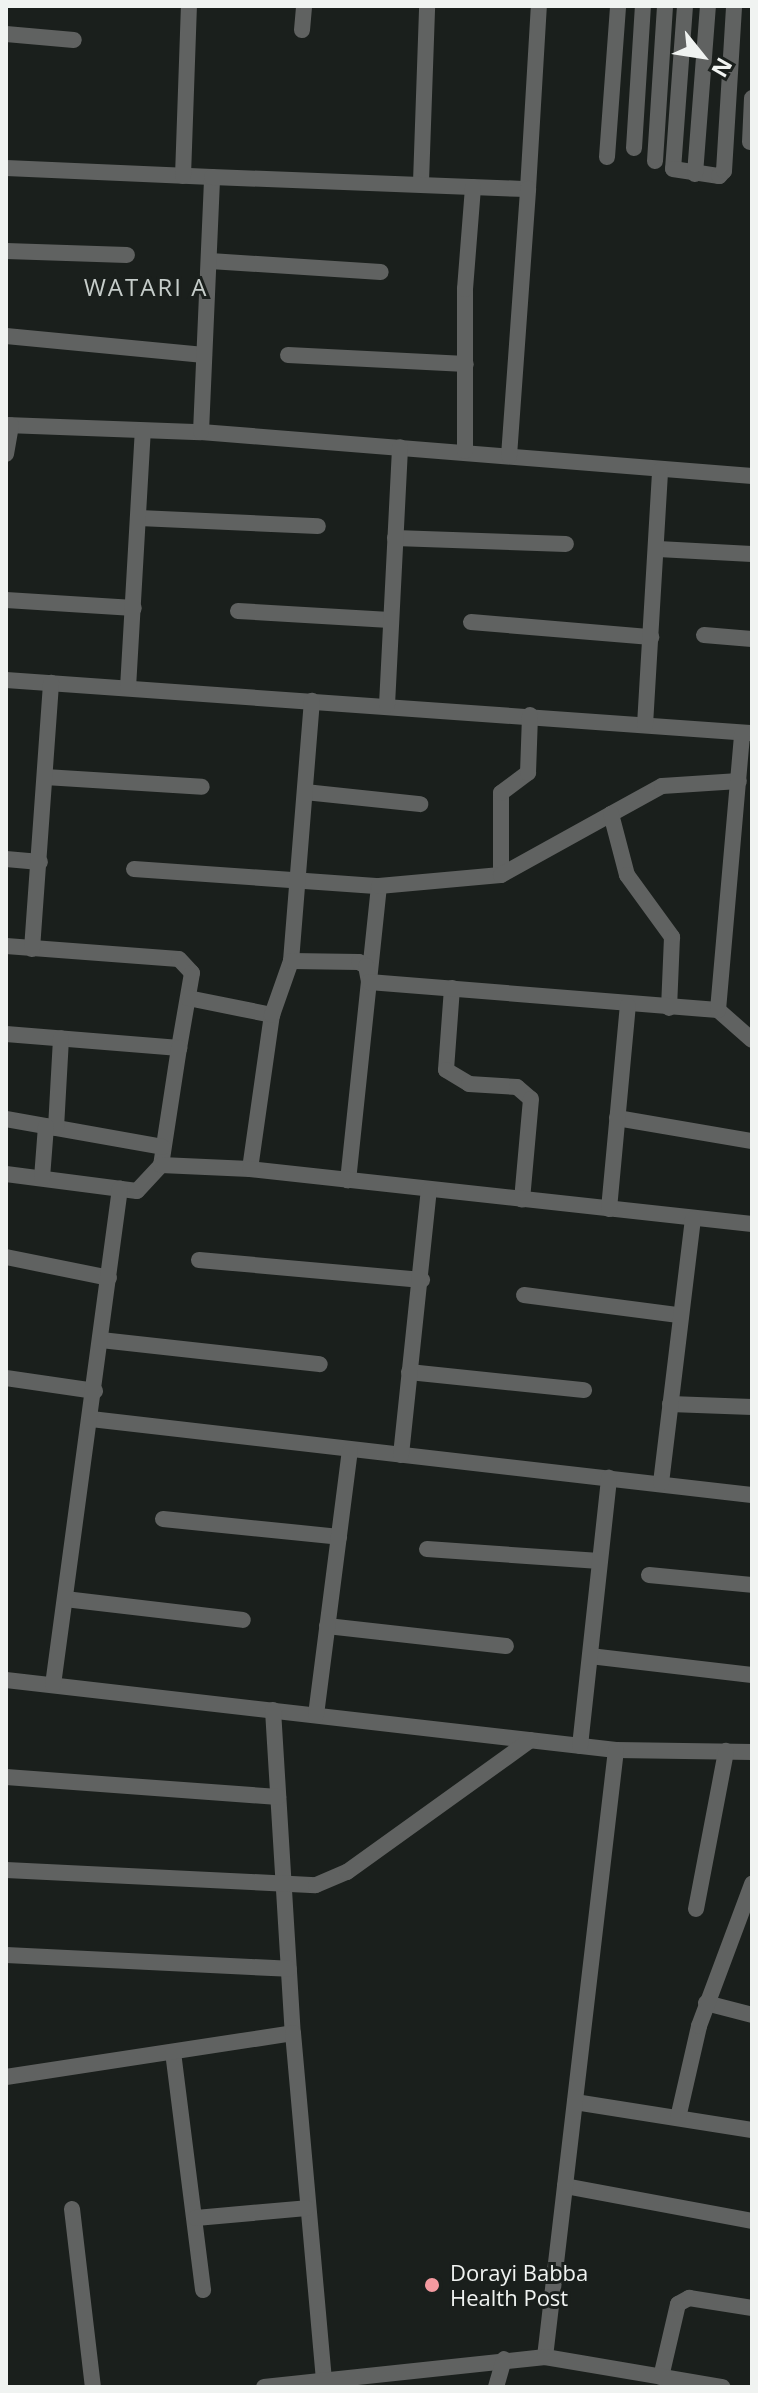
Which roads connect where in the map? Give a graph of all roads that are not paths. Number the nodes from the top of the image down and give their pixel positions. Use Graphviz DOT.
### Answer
graph roads {
  1 [pos="189,6"];
  2 [pos="304,6"];
  3 [pos="427,6"];
  4 [pos="539,6"];
  5 [pos="618,6"];
  6 [pos="643,6"];
  7 [pos="665,6"];
  8 [pos="685,6"];
  9 [pos="708,6"];
  10 [pos="734,6"];
  11 [pos="302,30"];
  12 [pos="6,34"];
  13 [pos="74,40"];
  14 [pos="614,61"];
  15 [pos="640,62"];
  16 [pos="662,63"];
  17 [pos="681,64"];
  18 [pos="752,98"];
  19 [pos="724,140"];
  20 [pos="751,142"];
  21 [pos="634,148"];
  22 [pos="607,157"];
  23 [pos="655,161"];
  24 [pos="6,168"];
  25 [pos="695,174"];
  26 [pos="183,176"];
  27 [pos="212,177"];
  28 [pos="421,182"];
  29 [pos="473,187"];
  30 [pos="528,189"];
  31 [pos="6,251"];
  32 [pos="127,255"];
  33 [pos="210,261"];
  34 [pos="381,272"];
  35 [pos="6,336"];
  36 [pos="204,355"];
  37 [pos="288,355"];
  38 [pos="466,364"];
  39 [pos="9,425"];
  40 [pos="143,431"];
  41 [pos="201,432"];
  42 [pos="400,447"];
  43 [pos="465,451"];
  44 [pos="6,454"];
  45 [pos="509,456"];
  46 [pos="660,470"];
  47 [pos="752,476"];
  48 [pos="139,518"];
  49 [pos="318,526"];
  50 [pos="395,538"];
  51 [pos="566,544"];
  52 [pos="658,549"];
  53 [pos="752,554"];
  54 [pos="6,600"];
  55 [pos="134,608"];
  56 [pos="238,611"];
  57 [pos="390,620"];
  58 [pos="471,622"];
  59 [pos="704,635"];
  60 [pos="651,637"];
  61 [pos="752,639"];
  62 [pos="6,680"];
  63 [pos="51,683"];
  64 [pos="128,688"];
  65 [pos="312,701"];
  66 [pos="387,705"];
  67 [pos="530,715"];
  68 [pos="645,725"];
  69 [pos="747,733"];
  70 [pos="45,777"];
  71 [pos="739,781"];
  72 [pos="202,787"];
  73 [pos="305,792"];
  74 [pos="420,804"];
  75 [pos="611,814"];
  76 [pos="745,829"];
  77 [pos="6,859"];
  78 [pos="40,862"];
  79 [pos="134,869"];
  80 [pos="501,875"];
  81 [pos="298,881"];
  82 [pos="379,886"];
  83 [pos="6,946"];
  84 [pos="32,949"];
  85 [pos="291,961"];
  86 [pos="369,982"];
  87 [pos="452,988"];
  88 [pos="188,998"];
  89 [pos="628,1006"];
  90 [pos="669,1008"];
  91 [pos="718,1010"];
  92 [pos="272,1015"];
  93 [pos="6,1034"];
  94 [pos="61,1038"];
  95 [pos="752,1040"];
  96 [pos="179,1048"];
  97 [pos="617,1118"];
  98 [pos="6,1119"];
  99 [pos="51,1127"];
  100 [pos="752,1141"];
  101 [pos="163,1147"];
  102 [pos="161,1165"];
  103 [pos="250,1169"];
  104 [pos="6,1174"];
  105 [pos="42,1178"];
  106 [pos="348,1180"];
  107 [pos="120,1188"];
  108 [pos="429,1190"];
  109 [pos="522,1200"];
  110 [pos="609,1209"];
  111 [pos="693,1219"];
  112 [pos="752,1224"];
  113 [pos="6,1257"];
  114 [pos="199,1260"];
  115 [pos="109,1278"];
  116 [pos="422,1280"];
  117 [pos="524,1295"];
  118 [pos="679,1315"];
  119 [pos="101,1340"];
  120 [pos="320,1364"];
  121 [pos="409,1372"];
  122 [pos="6,1378"];
  123 [pos="584,1390"];
  124 [pos="95,1391"];
  125 [pos="670,1404"];
  126 [pos="752,1407"];
  127 [pos="91,1419"];
  128 [pos="350,1451"];
  129 [pos="401,1455"];
  130 [pos="609,1478"];
  131 [pos="661,1483"];
  132 [pos="752,1495"];
  133 [pos="163,1519"];
  134 [pos="339,1537"];
  135 [pos="427,1549"];
  136 [pos="600,1561"];
  137 [pos="649,1575"];
  138 [pos="752,1585"];
  139 [pos="65,1599"];
  140 [pos="243,1620"];
  141 [pos="327,1626"];
  142 [pos="506,1646"];
  143 [pos="590,1656"];
  144 [pos="752,1675"];
  145 [pos="6,1680"];
  146 [pos="53,1685"];
  147 [pos="273,1710"];
  148 [pos="316,1715"];
  149 [pos="531,1740"];
  150 [pos="580,1746"];
  151 [pos="616,1750"];
  152 [pos="726,1751"];
  153 [pos="752,1752"];
  154 [pos="6,1777"];
  155 [pos="278,1797"];
  156 [pos="6,1870"];
  157 [pos="283,1884"];
  158 [pos="752,1884"];
  159 [pos="696,1909"];
  160 [pos="745,1928"];
  161 [pos="6,1955"];
  162 [pos="289,1969"];
  163 [pos="706,2003"];
  164 [pos="752,2015"];
  165 [pos="293,2033"];
  166 [pos="173,2052"];
  167 [pos="6,2077"];
  168 [pos="575,2102"];
  169 [pos="678,2118"];
  170 [pos="752,2130"];
  171 [pos="565,2186"];
  172 [pos="307,2208"];
  173 [pos="72,2209"];
  174 [pos="196,2218"];
  175 [pos="752,2221"];
  176 [pos="203,2290"];
  177 [pos="752,2308"];
  178 [pos="545,2357"];
  179 [pos="504,2359"];
  180 [pos="661,2377"];
  181 [pos="324,2379"];
  182 [pos="93,2387"];
  183 [pos="264,2387"];
  184 [pos="496,2387"];
  185 [pos="721,2387"];
  1 -- 26 [label="street"];
  2 -- 11 [label="street"];
  3 -- 28 [label="street"];
  4 -- 30 [label="street"];
  5 -- 14 [label="street"];
  6 -- 15 [label="street"];
  7 -- 16 [label="street"];
  8 -- 17 [label="street"];
  9 -- 25 [label="street"];
  10 -- 19 [label="street"];
  12 -- 13 [label="street"];
  14 -- 15 [label="street"];
  14 -- 22 [label="street"];
  15 -- 16 [label="street"];
  15 -- 21 [label="street"];
  16 -- 17 [label="street"];
  16 -- 23 [label="street"];
  17 -- 25 [label="street"];
  18 -- 20 [label="street"];
  19 -- 20 [label="street"];
  19 -- 25 [label="street"];
  24 -- 26 [label="street"];
  26 -- 27 [label="street"];
  27 -- 28 [label="street"];
  27 -- 33 [label="street"];
  28 -- 29 [label="street"];
  29 -- 30 [label="street"];
  29 -- 38 [label="street"];
  30 -- 45 [label="street"];
  31 -- 32 [label="street"];
  33 -- 34 [label="street"];
  33 -- 36 [label="street"];
  35 -- 36 [label="street"];
  36 -- 41 [label="street"];
  37 -- 38 [label="street"];
  38 -- 43 [label="street"];
  39 -- 40 [label="street"];
  39 -- 44 [label="street"];
  40 -- 41 [label="street"];
  40 -- 48 [label="street"];
  41 -- 42 [label="street"];
  42 -- 43 [label="street"];
  42 -- 50 [label="street"];
  43 -- 45 [label="street"];
  45 -- 46 [label="street"];
  46 -- 47 [label="street"];
  46 -- 52 [label="street"];
  48 -- 49 [label="street"];
  48 -- 55 [label="street"];
  50 -- 51 [label="street"];
  50 -- 57 [label="street"];
  52 -- 53 [label="street"];
  52 -- 60 [label="street"];
  54 -- 55 [label="street"];
  55 -- 64 [label="street"];
  56 -- 57 [label="street"];
  57 -- 66 [label="street"];
  58 -- 60 [label="street"];
  59 -- 61 [label="street"];
  60 -- 68 [label="street"];
  62 -- 63 [label="street"];
  63 -- 64 [label="street"];
  63 -- 70 [label="street"];
  64 -- 65 [label="street"];
  65 -- 66 [label="street"];
  65 -- 73 [label="street"];
  66 -- 67 [label="street"];
  67 -- 68 [label="street"];
  67 -- 80 [label="street"];
  68 -- 69 [label="street"];
  69 -- 71 [label="street"];
  70 -- 72 [label="street"];
  70 -- 78 [label="street"];
  71 -- 75 [label="street"];
  71 -- 76 [label="street"];
  73 -- 74 [label="street"];
  73 -- 81 [label="street"];
  75 -- 80 [label="street"];
  75 -- 90 [label="street"];
  76 -- 91 [label="street"];
  77 -- 78 [label="street"];
  78 -- 84 [label="street"];
  79 -- 81 [label="street"];
  80 -- 82 [label="street"];
  81 -- 82 [label="street"];
  81 -- 85 [label="street"];
  82 -- 86 [label="street"];
  83 -- 84 [label="street"];
  84 -- 88 [label="street"];
  85 -- 86 [label="street"];
  85 -- 92 [label="street"];
  86 -- 87 [label="street"];
  86 -- 106 [label="street"];
  87 -- 89 [label="street"];
  87 -- 109 [label="street"];
  88 -- 92 [label="street"];
  88 -- 96 [label="street"];
  89 -- 90 [label="street"];
  89 -- 97 [label="street"];
  90 -- 91 [label="street"];
  91 -- 95 [label="street"];
  92 -- 103 [label="street"];
  93 -- 94 [label="street"];
  94 -- 96 [label="street"];
  94 -- 99 [label="street"];
  96 -- 101 [label="street"];
  97 -- 100 [label="street"];
  97 -- 110 [label="street"];
  98 -- 99 [label="street"];
  99 -- 101 [label="street"];
  99 -- 105 [label="street"];
  101 -- 102 [label="street"];
  102 -- 103 [label="street"];
  102 -- 107 [label="street"];
  103 -- 106 [label="street"];
  104 -- 105 [label="street"];
  105 -- 107 [label="street"];
  106 -- 108 [label="street"];
  107 -- 115 [label="street"];
  108 -- 109 [label="street"];
  108 -- 116 [label="street"];
  109 -- 110 [label="street"];
  110 -- 111 [label="street"];
  111 -- 112 [label="street"];
  111 -- 118 [label="street"];
  113 -- 115 [label="street"];
  114 -- 116 [label="street"];
  115 -- 119 [label="street"];
  116 -- 121 [label="street"];
  117 -- 118 [label="street"];
  118 -- 125 [label="street"];
  119 -- 120 [label="street"];
  119 -- 124 [label="street"];
  121 -- 123 [label="street"];
  121 -- 129 [label="street"];
  122 -- 124 [label="street"];
  124 -- 127 [label="street"];
  125 -- 126 [label="street"];
  125 -- 131 [label="street"];
  127 -- 128 [label="street"];
  127 -- 139 [label="street"];
  128 -- 129 [label="street"];
  128 -- 134 [label="street"];
  129 -- 130 [label="street"];
  130 -- 131 [label="street"];
  130 -- 136 [label="street"];
  131 -- 132 [label="street"];
  133 -- 134 [label="street"];
  134 -- 141 [label="street"];
  135 -- 136 [label="street"];
  136 -- 143 [label="street"];
  137 -- 138 [label="street"];
  139 -- 140 [label="street"];
  139 -- 146 [label="street"];
  141 -- 142 [label="street"];
  141 -- 148 [label="street"];
  143 -- 144 [label="street"];
  143 -- 150 [label="street"];
  145 -- 146 [label="street"];
  146 -- 147 [label="street"];
  147 -- 148 [label="street"];
  147 -- 155 [label="street"];
  148 -- 149 [label="street"];
  149 -- 150 [label="street"];
  149 -- 157 [label="street"];
  150 -- 151 [label="street"];
  151 -- 152 [label="street"];
  151 -- 168 [label="street"];
  152 -- 153 [label="street"];
  152 -- 159 [label="street"];
  154 -- 155 [label="street"];
  155 -- 157 [label="street"];
  156 -- 157 [label="street"];
  157 -- 162 [label="street"];
  158 -- 160 [label="street"];
  160 -- 163 [label="street"];
  161 -- 162 [label="street"];
  162 -- 165 [label="street"];
  163 -- 164 [label="street"];
  163 -- 169 [label="street"];
  165 -- 166 [label="street"];
  165 -- 172 [label="street"];
  166 -- 167 [label="street"];
  166 -- 174 [label="street"];
  168 -- 169 [label="street"];
  168 -- 171 [label="street"];
  169 -- 170 [label="street"];
  171 -- 175 [label="street"];
  171 -- 178 [label="street"];
  172 -- 174 [label="street"];
  172 -- 181 [label="street"];
  173 -- 182 [label="street"];
  174 -- 176 [label="street"];
  177 -- 180 [label="street"];
  178 -- 179 [label="street"];
  178 -- 180 [label="street"];
  179 -- 181 [label="street"];
  179 -- 184 [label="street"];
  180 -- 185 [label="street"];
  181 -- 183 [label="street"];
}
